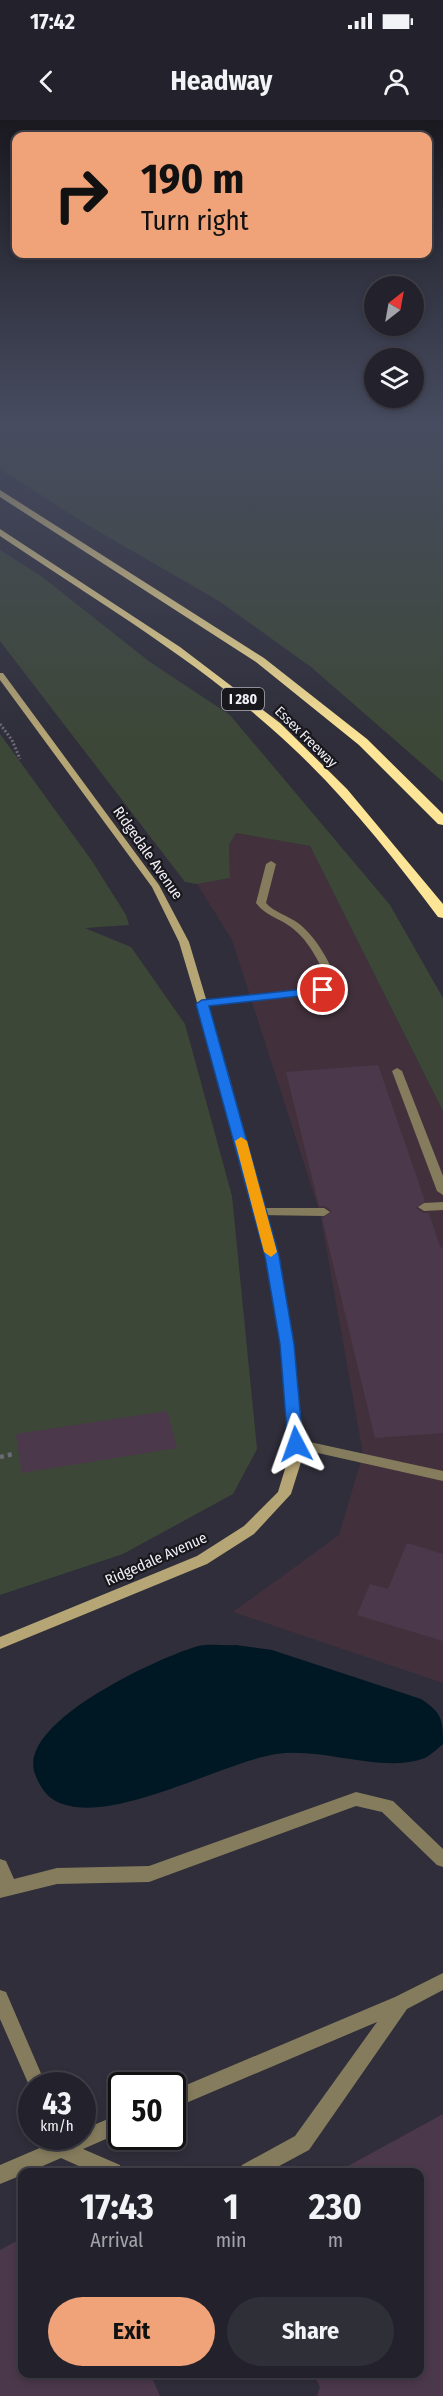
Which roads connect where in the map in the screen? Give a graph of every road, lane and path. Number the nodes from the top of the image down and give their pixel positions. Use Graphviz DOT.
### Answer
graph roads {
  1 [pos="56,529"];
  2 [pos="0,532"];
  3 [pos="0,675"];
  4 [pos="0,724"];
  5 [pos="20,759"];
  6 [pos="443,821"];
  7 [pos="271,864"];
  8 [pos="443,914"];
  9 [pos="202,1004"];
  10 [pos="398,1071"];
  11 [pos="443,1191"];
  12 [pos="443,1206"];
  13 [pos="424,1207"];
  14 [pos="260,1212"];
  15 [pos="324,1212"];
  16 [pos="296,1444"];
  17 [pos="13,1454"];
  18 [pos="0,1457"];
  19 [pos="443,1476"];
  20 [pos="0,1643"];
  21 [pos="443,1860"];
  22 [pos="0,1866"];
  23 [pos="5,1889"];
  24 [pos="443,1981"];
  25 [pos="0,1998"];
  26 [pos="401,2003"];
  27 [pos="31,2072"];
  28 [pos="186,2094"];
  29 [pos="44,2150"];
  30 [pos="73,2150"];
  31 [pos="106,2168"];
  32 [pos="256,2168"];
  33 [pos="0,2175"];
  1 -- 6 [label="highway, Essex Freeway / I 280"];
  2 -- 8 [label="highway, Essex Freeway / I 280"];
  3 -- 9 [label="main road, Ridgedale Avenue"];
  4 -- 5 [label="path"];
  7 -- 9 [label="lane"];
  9 -- 14 [label="main road, Ridgedale Avenue"];
  10 -- 11 [label="lane"];
  12 -- 13 [label="lane"];
  14 -- 15 [label="lane"];
  14 -- 16 [label="main road, Ridgedale Avenue"];
  16 -- 19 [label="lane"];
  16 -- 20 [label="main road, Ridgedale Avenue"];
  17 -- 18 [label="path"];
  21 -- 23 [label="lane"];
  22 -- 23 [label="lane"];
  24 -- 26 [label="lane"];
  25 -- 27 [label="lane"];
  26 -- 28 [label="lane"];
  26 -- 32 [label="lane"];
  29 -- 33 [label="lane"];
  30 -- 31 [label="lane"];
}
